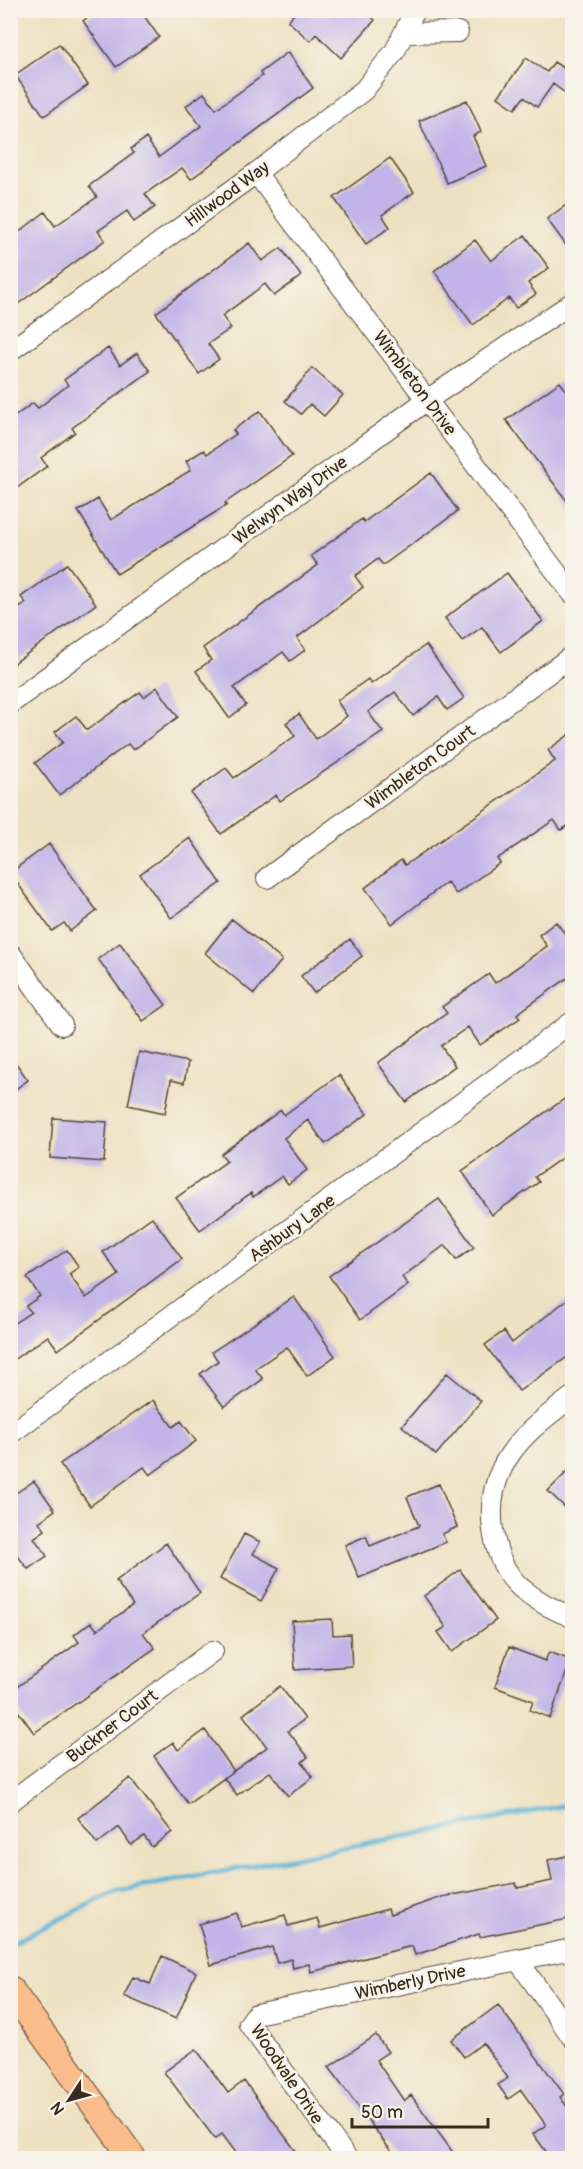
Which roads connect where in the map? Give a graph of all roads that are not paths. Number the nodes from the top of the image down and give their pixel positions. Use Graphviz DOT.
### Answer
graph roads {
  1 [pos="415,10"];
  2 [pos="458,32"];
  3 [pos="405,33"];
  4 [pos="256,173"];
  5 [pos="573,303"];
  6 [pos="10,351"];
  7 [pos="428,400"];
  8 [pos="573,593"];
  9 [pos="573,656"];
  10 [pos="10,704"];
  11 [pos="267,878"];
  12 [pos="10,953"];
  13 [pos="573,1022"];
  14 [pos="62,1025"];
  15 [pos="573,1397"];
  16 [pos="10,1434"];
  17 [pos="573,1617"];
  18 [pos="213,1651"];
  19 [pos="10,1802"];
  20 [pos="573,1949"];
  21 [pos="517,1959"];
  22 [pos="10,1989"];
  23 [pos="250,2019"];
  24 [pos="573,2037"];
  25 [pos="133,2158"];
  26 [pos="346,2158"];
  1 -- 3 [label="street, Hillwood Way"];
  2 -- 3 [label="street"];
  3 -- 4 [label="street, Hillwood Way"];
  4 -- 6 [label="street, Hillwood Way"];
  4 -- 7 [label="street, Wimbleton Drive"];
  5 -- 7 [label="street, Welwyn Way Drive"];
  7 -- 8 [label="street, Wimbleton Drive"];
  7 -- 10 [label="street, Welwyn Way Drive"];
  9 -- 11 [label="street, Wimbleton Court"];
  12 -- 14 [label="street"];
  13 -- 16 [label="street, Ashbury Lane"];
  15 -- 17 [label="street"];
  18 -- 19 [label="street, Buckner Court"];
  20 -- 21 [label="street, Wimberly Drive"];
  21 -- 23 [label="street, Wimberly Drive"];
  21 -- 24 [label="street"];
  22 -- 25 [label="main road"];
  23 -- 26 [label="street, Woodvale Drive"];
}
